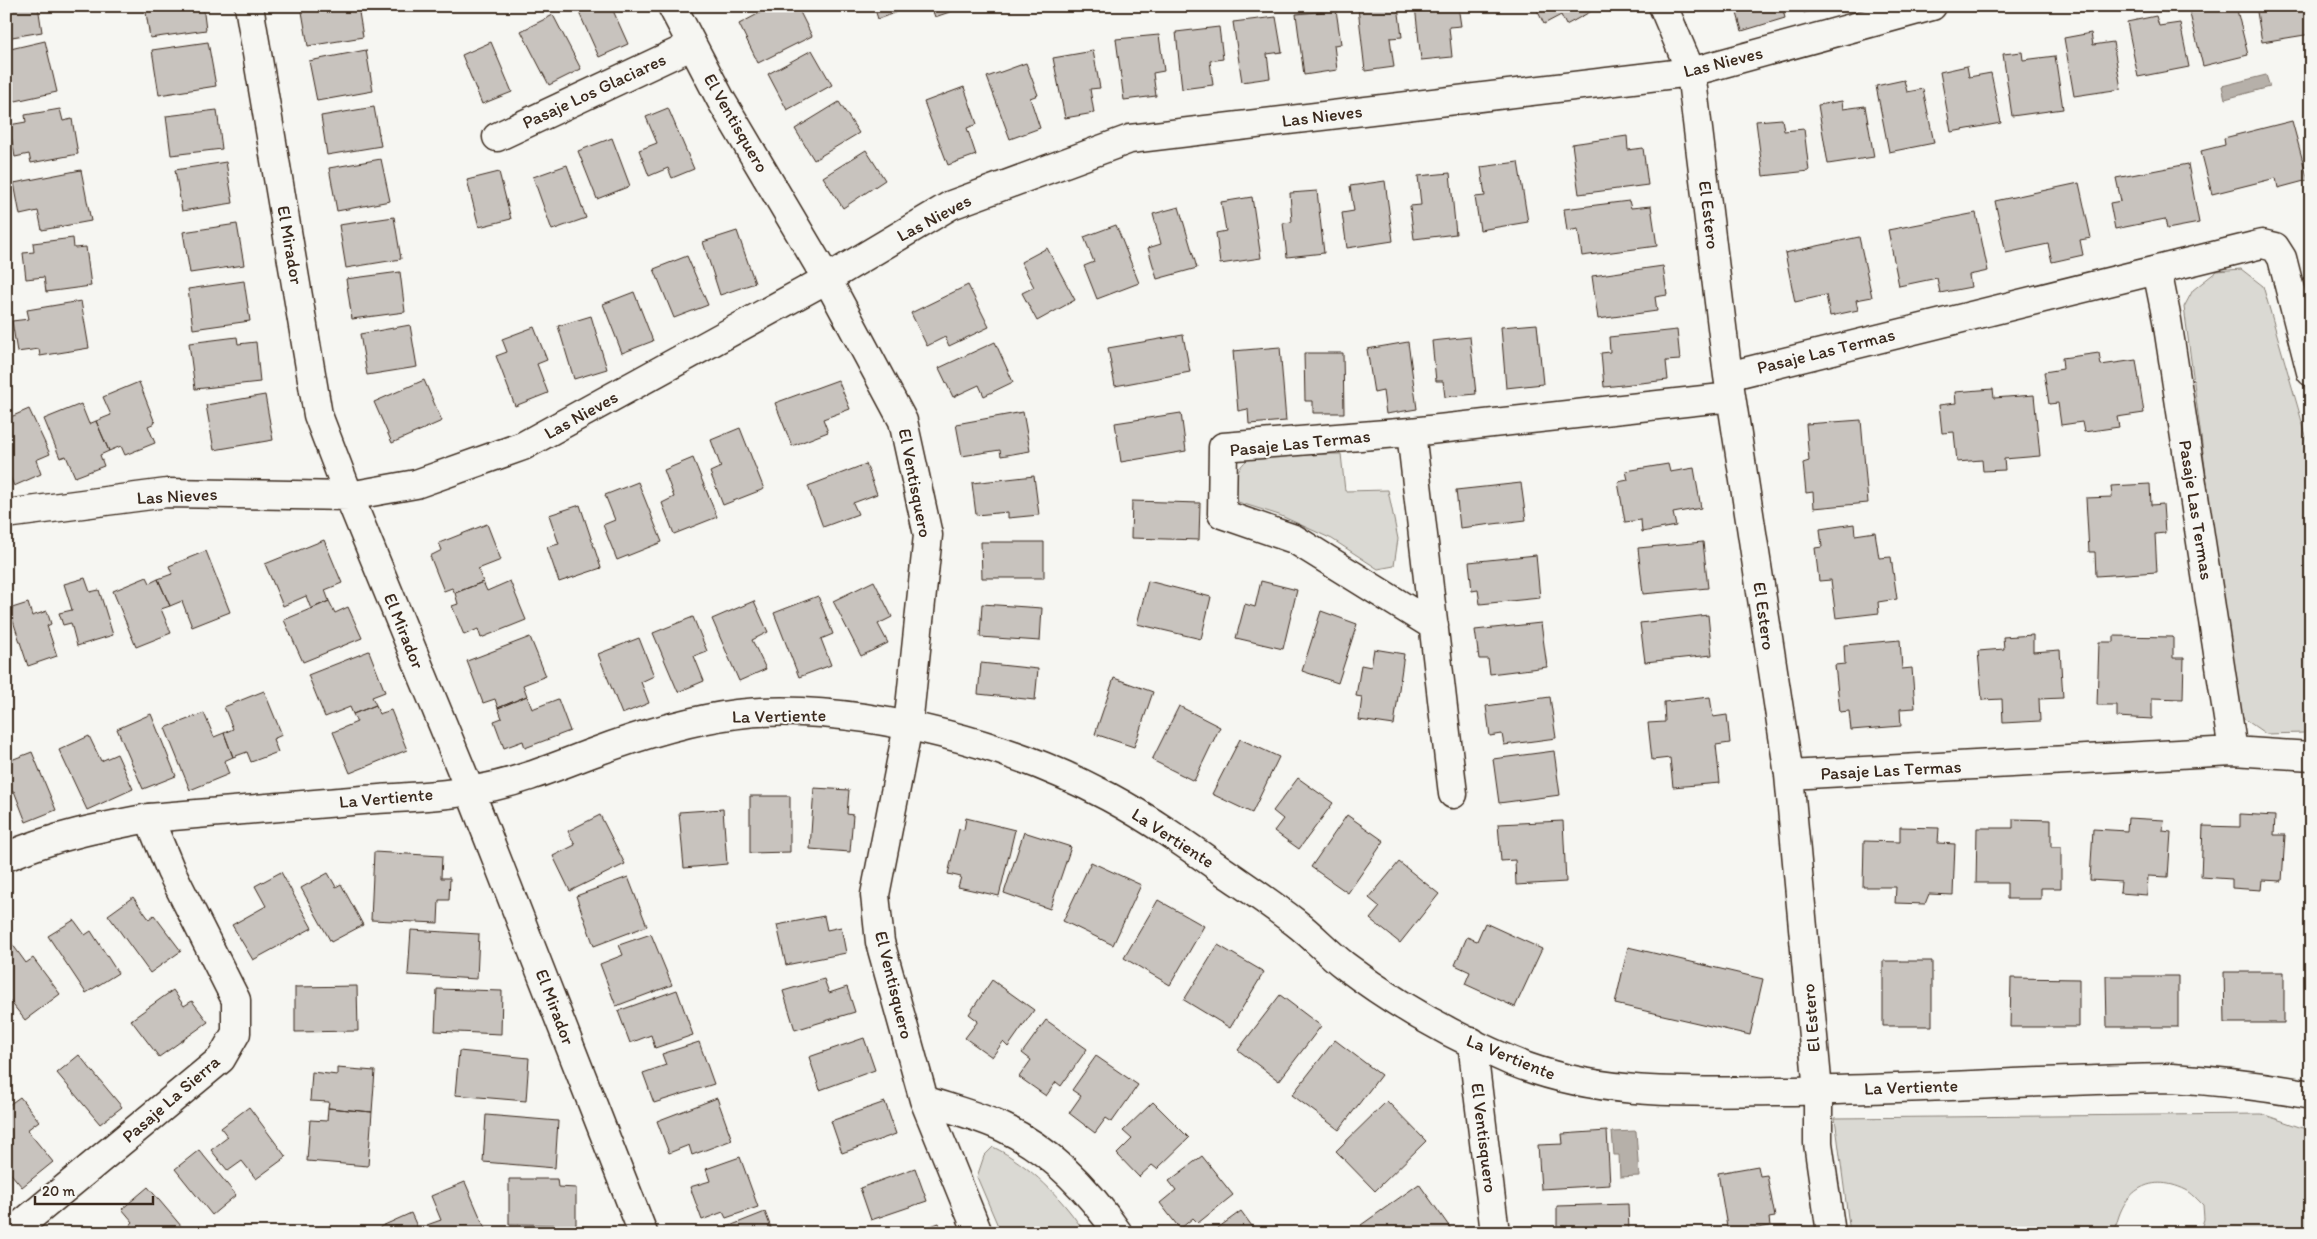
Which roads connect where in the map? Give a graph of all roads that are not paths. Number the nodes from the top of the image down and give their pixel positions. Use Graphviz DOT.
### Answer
graph roads {
  1 [pos="249,6"];
  2 [pos="672,6"];
  3 [pos="1663,6"];
  4 [pos="1932,6"];
  5 [pos="691,46"];
  6 [pos="1691,72"];
  7 [pos="497,137"];
  8 [pos="2157,270"];
  9 [pos="828,278"];
  10 [pos="2311,372"];
  11 [pos="1730,387"];
  12 [pos="1411,432"];
  13 [pos="349,496"];
  14 [pos="6,514"];
  15 [pos="1434,626"];
  16 [pos="908,726"];
  17 [pos="2233,752"];
  18 [pos="2311,756"];
  19 [pos="1789,775"];
  20 [pos="470,791"];
  21 [pos="1453,794"];
  22 [pos="149,818"];
  23 [pos="6,857"];
  24 [pos="1472,1042"];
  25 [pos="1818,1091"];
  26 [pos="2311,1095"];
  27 [pos="924,1100"];
  28 [pos="11,1233"];
  29 [pos="643,1233"];
  30 [pos="978,1233"];
  31 [pos="1118,1233"];
  32 [pos="1495,1233"];
  33 [pos="1831,1233"];
  1 -- 13 [label="street, El Mirador"];
  2 -- 5 [label="street, El Ventisquero"];
  3 -- 6 [label="street, El Estero"];
  4 -- 6 [label="street, Las Nieves"];
  5 -- 7 [label="street, Pasaje Los Glaciares"];
  5 -- 9 [label="street, El Ventisquero"];
  6 -- 9 [label="street, Las Nieves"];
  6 -- 11 [label="street, El Estero"];
  8 -- 10 [label="street, Pasaje Las Termas"];
  8 -- 11 [label="street, Pasaje Las Termas"];
  8 -- 17 [label="street, Pasaje Las Termas"];
  9 -- 13 [label="street, Las Nieves"];
  9 -- 16 [label="street, El Ventisquero"];
  11 -- 12 [label="street, Pasaje Las Termas"];
  11 -- 19 [label="street, El Estero"];
  12 -- 15 [label="street"];
  12 -- 15 [label="street, Pasaje Las Termas"];
  13 -- 14 [label="street, Las Nieves"];
  13 -- 20 [label="street, El Mirador"];
  15 -- 21 [label="street"];
  16 -- 20 [label="street, La Vertiente"];
  16 -- 24 [label="street, La Vertiente"];
  16 -- 27 [label="street, El Ventisquero"];
  17 -- 18 [label="street, Pasaje Las Termas"];
  17 -- 19 [label="street, Pasaje Las Termas"];
  19 -- 25 [label="street, El Estero"];
  20 -- 22 [label="street, La Vertiente"];
  20 -- 29 [label="street, El Mirador"];
  22 -- 23 [label="street, La Vertiente"];
  22 -- 28 [label="street, Pasaje La Sierra"];
  24 -- 25 [label="street, La Vertiente"];
  24 -- 32 [label="street, El Ventisquero"];
  25 -- 26 [label="street, La Vertiente"];
  25 -- 33 [label="street, El Estero"];
  27 -- 30 [label="street, El Ventisquero"];
  27 -- 31 [label="street"];
}
